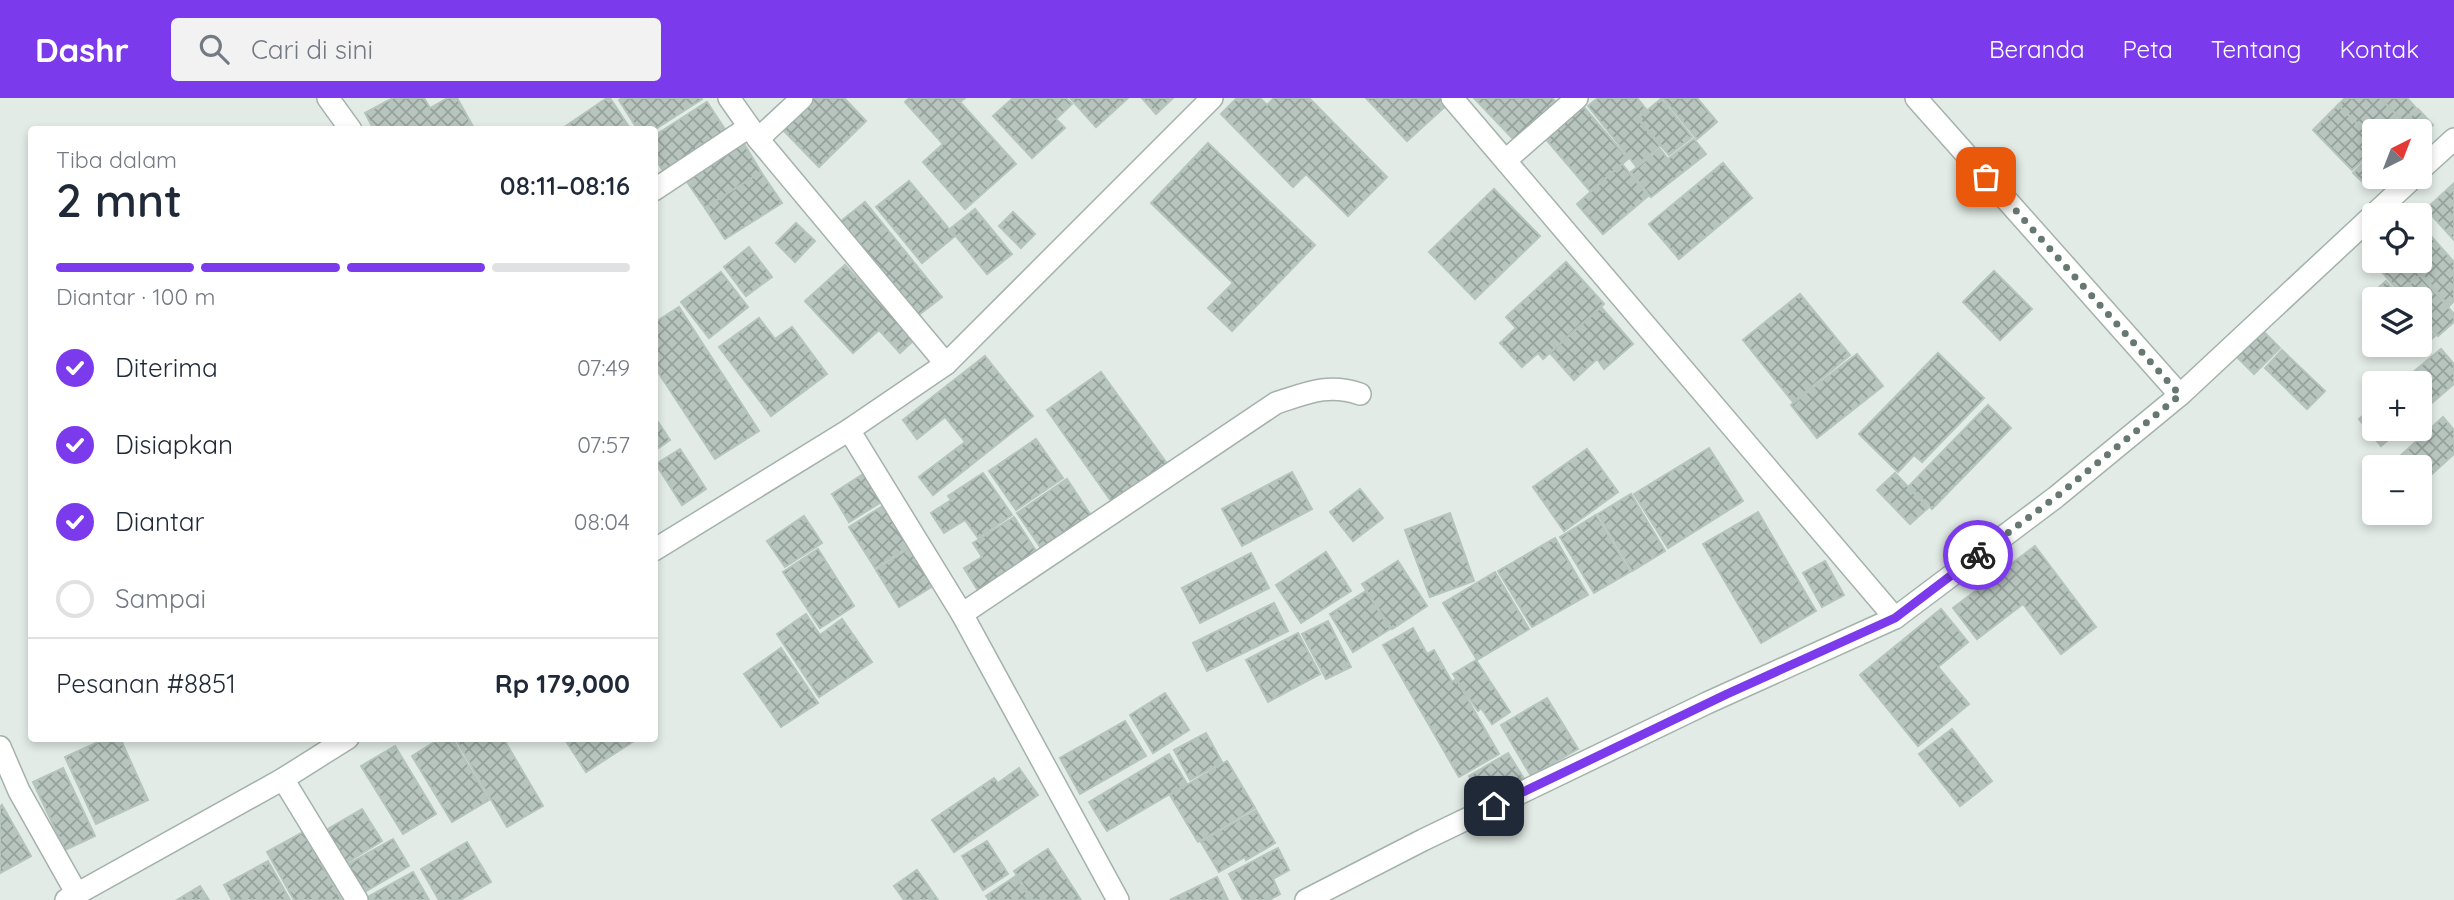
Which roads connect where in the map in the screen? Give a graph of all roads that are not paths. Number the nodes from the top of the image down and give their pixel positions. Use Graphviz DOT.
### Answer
graph roads {
  1 [pos="328,98"];
  2 [pos="729,98"];
  3 [pos="802,98"];
  4 [pos="1212,98"];
  5 [pos="1452,98"];
  6 [pos="1577,98"];
  7 [pos="1916,98"];
  8 [pos="348,126"];
  9 [pos="754,133"];
  10 [pos="2454,139"];
  11 [pos="2432,159"];
  12 [pos="1506,160"];
  13 [pos="658,188"];
  14 [pos="2400,189"];
  15 [pos="946,364"];
  16 [pos="1360,394"];
  17 [pos="2180,395"];
  18 [pos="849,430"];
  19 [pos="658,548"];
  20 [pos="962,614"];
  21 [pos="1895,618"];
  22 [pos="342,742"];
  23 [pos="0,747"];
  24 [pos="283,779"];
  25 [pos="71,897"];
  26 [pos="357,900"];
  27 [pos="1118,900"];
  28 [pos="1306,900"];
  1 -- 8 [label="street"];
  2 -- 9 [label="street"];
  3 -- 9 [label="street"];
  4 -- 15 [label="street"];
  5 -- 12 [label="street"];
  6 -- 12 [label="street"];
  7 -- 17 [label="street"];
  9 -- 13 [label="street"];
  9 -- 15 [label="street"];
  10 -- 11 [label="street"];
  12 -- 21 [label="street"];
  14 -- 17 [label="street"];
  15 -- 18 [label="street"];
  16 -- 20 [label="street"];
  17 -- 21 [label="street"];
  18 -- 19 [label="street"];
  18 -- 20 [label="street"];
  20 -- 27 [label="street"];
  21 -- 28 [label="street"];
  22 -- 24 [label="street"];
  23 -- 25 [label="street"];
  24 -- 25 [label="street"];
  24 -- 26 [label="street"];
}
